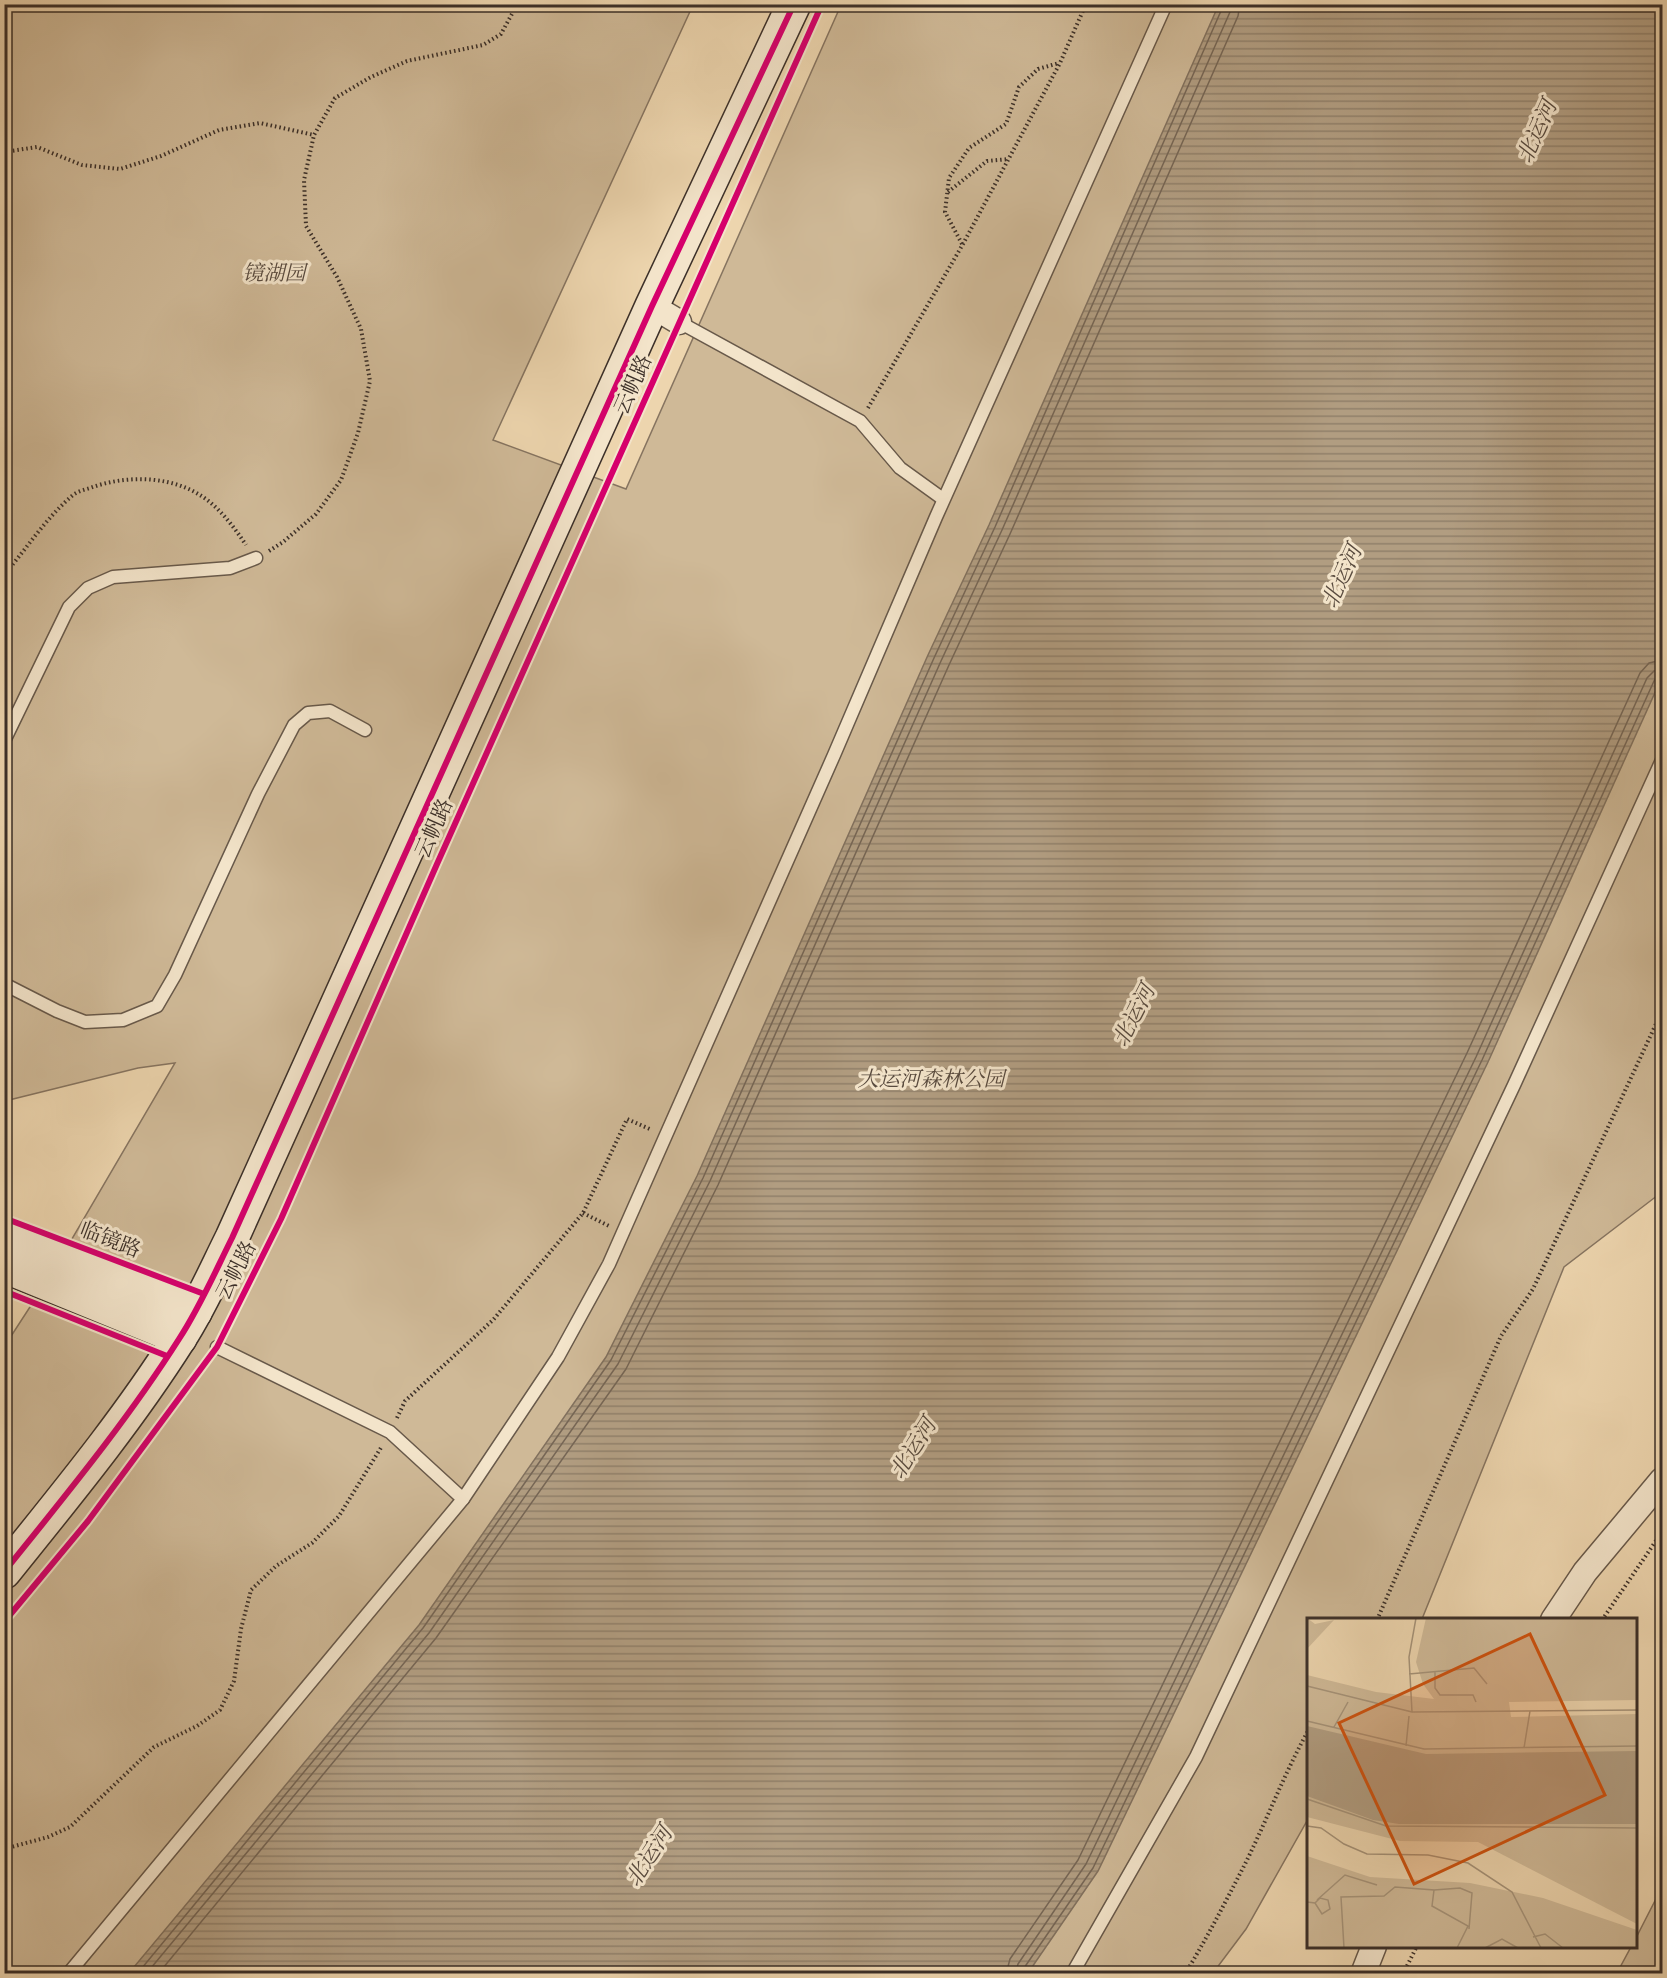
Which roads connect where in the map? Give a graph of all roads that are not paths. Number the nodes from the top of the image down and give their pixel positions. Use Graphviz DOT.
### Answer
graph roads {
  1 [pos="794,4"];
  2 [pos="1166,4"];
  3 [pos="652,306"];
  4 [pos="679,322"];
  5 [pos="944,499"];
  6 [pos="256,558"];
  7 [pos="365,730"];
  8 [pos="4,741"];
  9 [pos="1662,760"];
  10 [pos="4,984"];
  11 [pos="4,1239"];
  12 [pos="4,1266"];
  13 [pos="188,1325"];
  14 [pos="217,1347"];
  15 [pos="1662,1480"];
  16 [pos="463,1499"];
  17 [pos="4,1572"];
  18 [pos="1554,1618"];
  19 [pos="1374,1948"];
  20 [pos="68,1974"];
  21 [pos="1071,1974"];
  22 [pos="1363,1974"];
  1 -- 3 [label="street, 云帆路"];
  2 -- 5 [label="lane"];
  3 -- 4 [label="street"];
  3 -- 13 [label="street, 云帆路"];
  4 -- 5 [label="lane"];
  5 -- 16 [label="lane"];
  6 -- 8 [label="lane"];
  7 -- 10 [label="lane"];
  9 -- 21 [label="lane"];
  11 -- 13 [label="street, 临镜路"];
  12 -- 13 [label="street"];
  13 -- 17 [label="street, 云帆路"];
  14 -- 16 [label="lane"];
  15 -- 18 [label="street"];
  16 -- 20 [label="lane"];
  19 -- 22 [label="street"];
}
